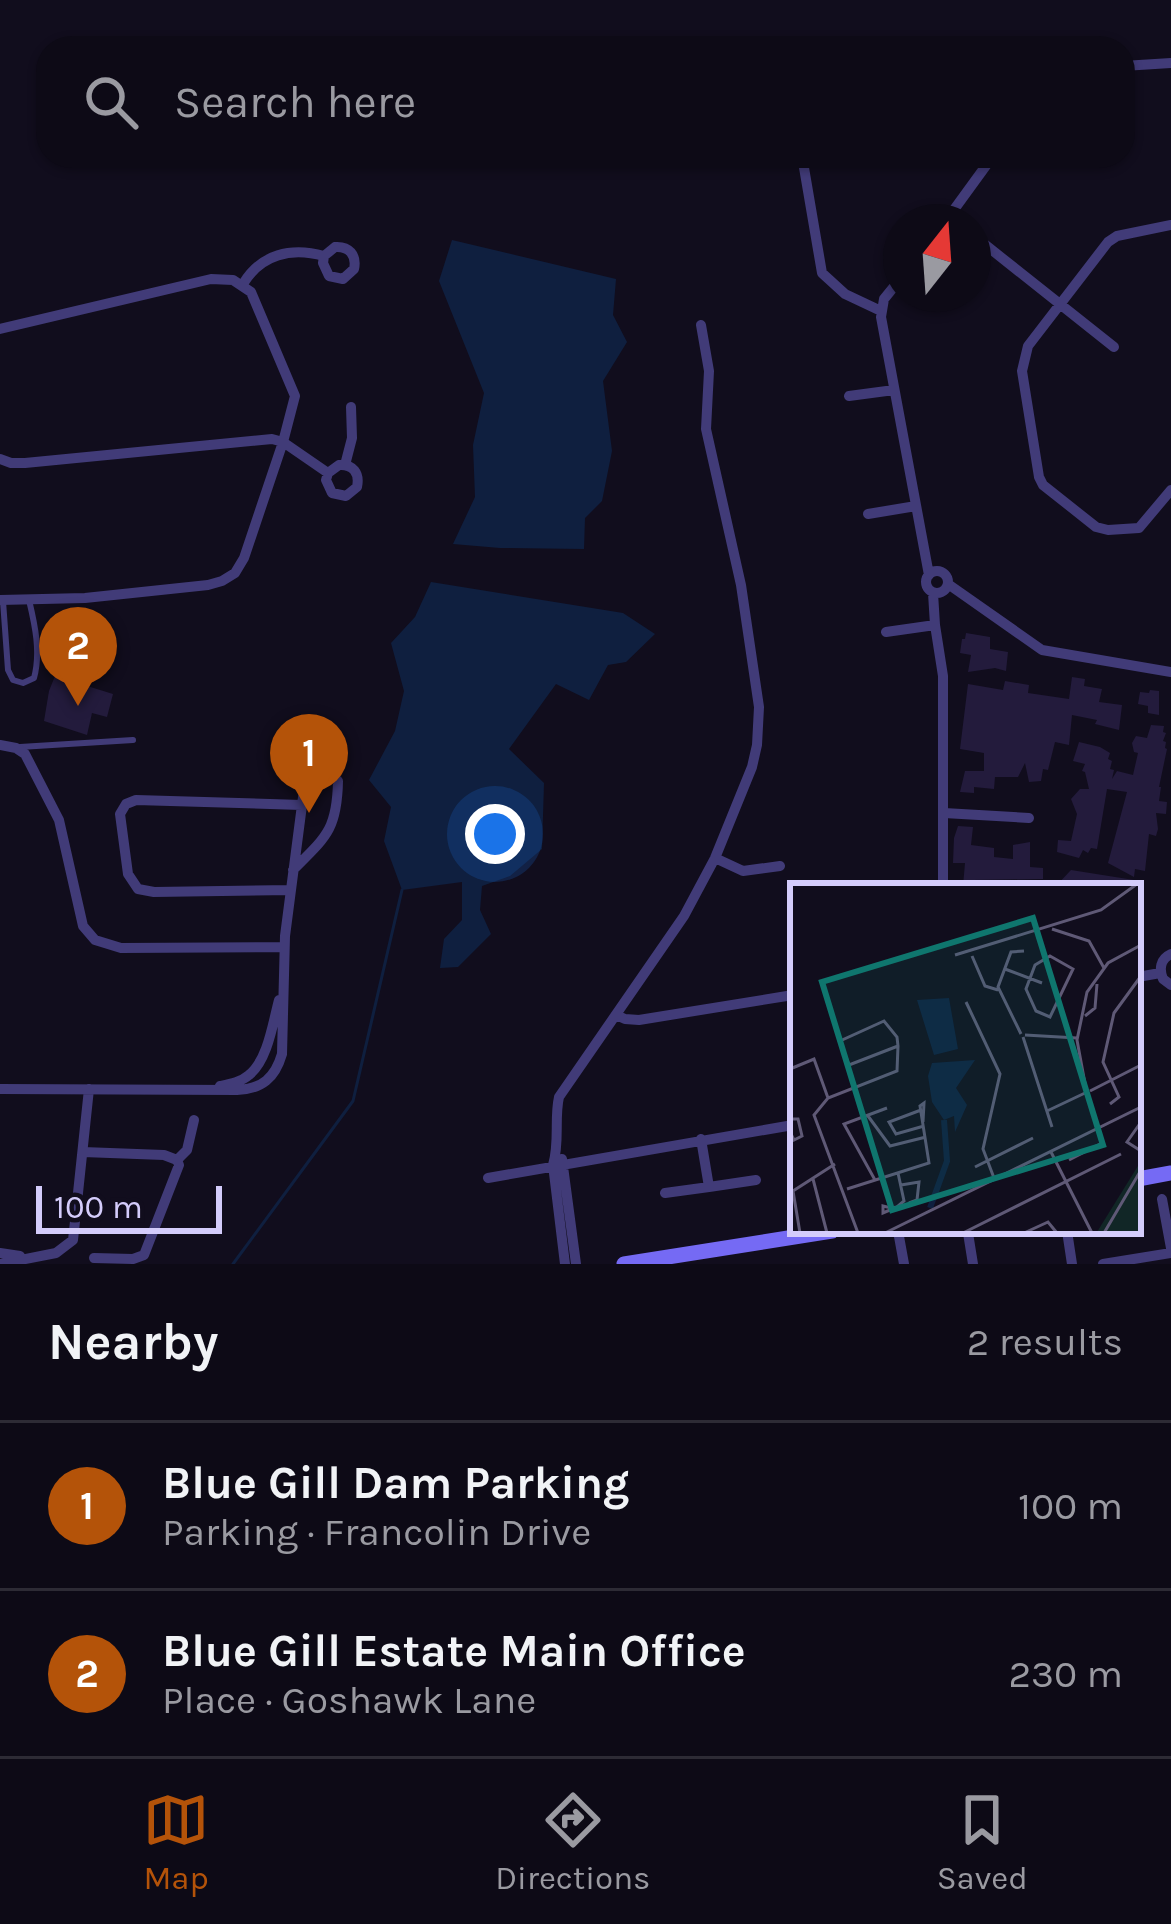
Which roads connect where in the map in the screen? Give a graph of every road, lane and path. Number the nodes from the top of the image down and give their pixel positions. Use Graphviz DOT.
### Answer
graph roads {
  1 [pos="1171,63"];
  2 [pos="1135,64"];
  3 [pos="804,168"];
  4 [pos="985,168"];
  5 [pos="961,204"];
  6 [pos="1171,225"];
  7 [pos="991,249"];
  8 [pos="324,256"];
  9 [pos="243,284"];
  10 [pos="883,303"];
  11 [pos="1059,304"];
  12 [pos="881,311"];
  13 [pos="700,325"];
  14 [pos="0,328"];
  15 [pos="1114,346"];
  16 [pos="894,390"];
  17 [pos="849,396"];
  18 [pos="351,407"];
  19 [pos="283,442"];
  20 [pos="0,458"];
  21 [pos="345,465"];
  22 [pos="328,473"];
  23 [pos="1171,490"];
  24 [pos="916,506"];
  25 [pos="868,514"];
  26 [pos="929,575"];
  27 [pos="948,584"];
  28 [pos="933,593"];
  29 [pos="2,600"];
  30 [pos="29,600"];
  31 [pos="934,625"];
  32 [pos="886,632"];
  33 [pos="1171,672"];
  34 [pos="133,740"];
  35 [pos="0,745"];
  36 [pos="16,748"];
  37 [pos="302,805"];
  38 [pos="944,813"];
  39 [pos="1029,818"];
  40 [pos="715,858"];
  41 [pos="780,866"];
  42 [pos="293,870"];
  43 [pos="943,883"];
  44 [pos="291,890"];
  45 [pos="284,947"];
  46 [pos="1171,954"];
  47 [pos="1160,973"];
  48 [pos="1141,976"];
  49 [pos="1171,985"];
  50 [pos="282,986"];
  51 [pos="790,995"];
  52 [pos="616,1015"];
  53 [pos="0,1089"];
  54 [pos="88,1089"];
  55 [pos="211,1089"];
  56 [pos="194,1120"];
  57 [pos="790,1125"];
  58 [pos="701,1139"];
  59 [pos="83,1152"];
  60 [pos="177,1160"];
  61 [pos="559,1164"];
  62 [pos="1171,1173"];
  63 [pos="488,1178"];
  64 [pos="1141,1178"];
  65 [pos="756,1180"];
  66 [pos="710,1186"];
  67 [pos="665,1193"];
  68 [pos="1162,1199"];
  69 [pos="813,1234"];
  70 [pos="899,1234"];
  71 [pos="968,1234"];
  72 [pos="1067,1234"];
  73 [pos="1171,1250"];
  74 [pos="0,1253"];
  75 [pos="30,1257"];
  76 [pos="94,1258"];
  77 [pos="0,1264"];
  78 [pos="566,1264"];
  79 [pos="577,1264"];
  80 [pos="624,1264"];
  81 [pos="904,1264"];
  82 [pos="973,1264"];
  83 [pos="1072,1264"];
  84 [pos="1103,1264"];
  1 -- 2 [label="street"];
  3 -- 12 [label="street"];
  4 -- 5 [label="street"];
  6 -- 11 [label="street"];
  7 -- 11 [label="street"];
  8 -- 9 [label="street"];
  9 -- 14 [label="street"];
  9 -- 19 [label="street"];
  10 -- 12 [label="street"];
  11 -- 15 [label="street"];
  11 -- 23 [label="street"];
  12 -- 16 [label="street"];
  13 -- 40 [label="street"];
  16 -- 17 [label="street"];
  16 -- 24 [label="street"];
  18 -- 21 [label="street"];
  19 -- 20 [label="street"];
  19 -- 22 [label="street"];
  19 -- 30 [label="street"];
  21 -- 22 [label="street"];
  21 -- 22 [label="street"];
  24 -- 25 [label="street"];
  24 -- 26 [label="street"];
  26 -- 27 [label="street"];
  26 -- 28 [label="street"];
  27 -- 28 [label="street"];
  27 -- 33 [label="street"];
  28 -- 31 [label="street"];
  29 -- 30 [label="street"];
  29 -- 30 [label="lane"];
  31 -- 32 [label="street"];
  31 -- 38 [label="street"];
  34 -- 36 [label="lane"];
  35 -- 36 [label="street"];
  36 -- 45 [label="street"];
  37 -- 42 [label="street"];
  37 -- 42 [label="street"];
  37 -- 44 [label="street"];
  38 -- 39 [label="street"];
  38 -- 43 [label="street"];
  40 -- 41 [label="street"];
  40 -- 52 [label="street"];
  42 -- 44 [label="street"];
  44 -- 45 [label="street"];
  45 -- 50 [label="street"];
  46 -- 47 [label="street"];
  47 -- 48 [label="street"];
  47 -- 49 [label="street"];
  50 -- 55 [label="street"];
  50 -- 55 [label="street"];
  51 -- 52 [label="street"];
  52 -- 61 [label="street"];
  53 -- 54 [label="street"];
  54 -- 55 [label="street"];
  54 -- 59 [label="street"];
  56 -- 60 [label="street"];
  57 -- 58 [label="street"];
  58 -- 61 [label="street"];
  58 -- 66 [label="street"];
  59 -- 60 [label="street"];
  59 -- 75 [label="street"];
  60 -- 76 [label="street"];
  61 -- 63 [label="street"];
  61 -- 78 [label="street"];
  61 -- 79 [label="street"];
  62 -- 64 [label="street"];
  65 -- 66 [label="street"];
  66 -- 67 [label="street"];
  68 -- 73 [label="street"];
  69 -- 80 [label="street"];
  70 -- 81 [label="street"];
  71 -- 82 [label="street"];
  72 -- 83 [label="street"];
  73 -- 84 [label="street"];
  74 -- 75 [label="street"];
  75 -- 77 [label="street"];
}
